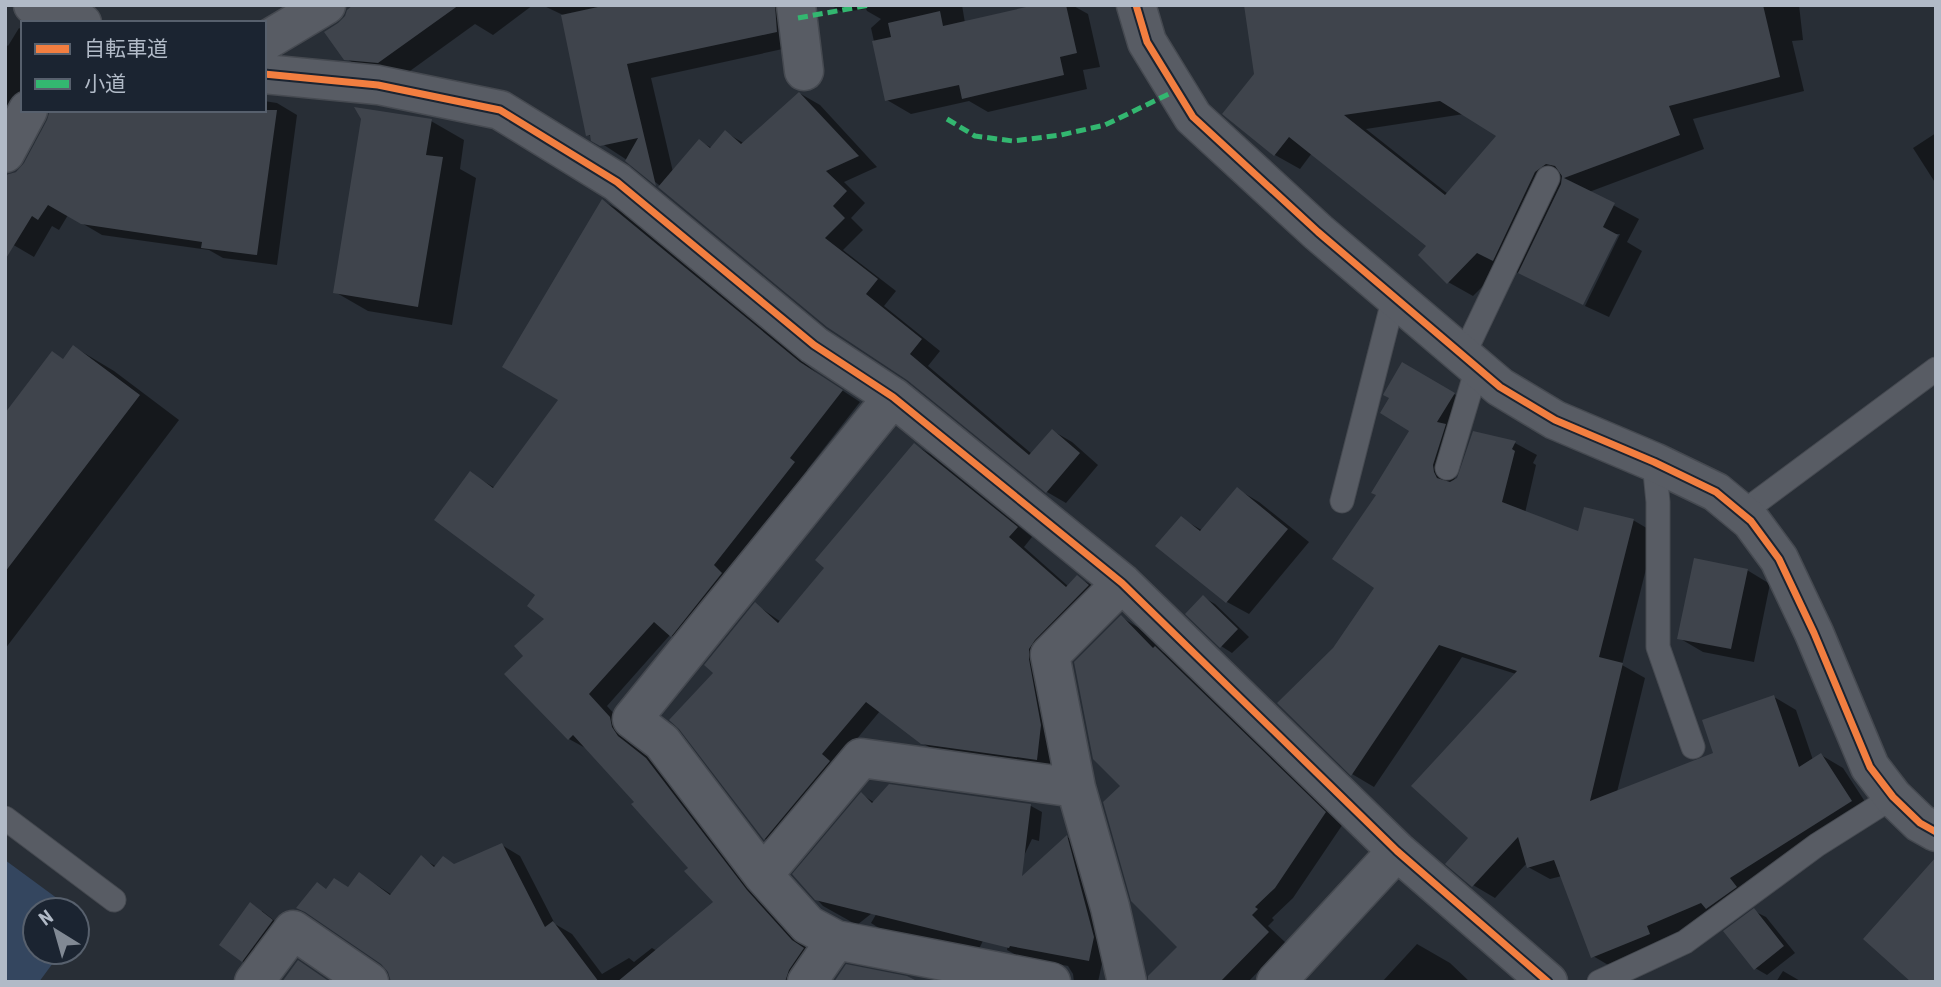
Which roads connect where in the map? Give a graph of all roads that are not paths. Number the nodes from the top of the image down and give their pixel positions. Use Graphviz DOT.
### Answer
graph roads {
  1 [pos="33,5"];
  2 [pos="796,5"];
  3 [pos="1136,5"];
  4 [pos="309,10"];
  5 [pos="74,21"];
  6 [pos="266,41"];
  7 [pos="804,71"];
  8 [pos="266,74"];
  9 [pos="27,112"];
  10 [pos="5,153"];
  11 [pos="1548,178"];
  12 [pos="1394,297"];
  13 [pos="1470,362"];
  14 [pos="1936,369"];
  15 [pos="892,397"];
  16 [pos="1654,462"];
  17 [pos="1447,468"];
  18 [pos="1342,501"];
  19 [pos="1742,513"];
  20 [pos="1122,583"];
  21 [pos="1693,747"];
  22 [pos="1076,788"];
  23 [pos="1892,797"];
  24 [pos="5,818"];
  25 [pos="1936,832"];
  26 [pos="1397,850"];
  27 [pos="762,876"];
  28 [pos="114,900"];
  29 [pos="836,940"];
  30 [pos="967,974"];
  31 [pos="254,982"];
  32 [pos="369,982"];
  33 [pos="807,982"];
  34 [pos="1051,982"];
  35 [pos="1127,982"];
  36 [pos="1276,982"];
  37 [pos="1548,982"];
  38 [pos="1599,982"];
  1 -- 5 [label="street"];
  2 -- 7 [label="street"];
  3 -- 12 [label="street"];
  4 -- 6 [label="street"];
  8 -- 15 [label="street"];
  9 -- 10 [label="street"];
  11 -- 13 [label="lane"];
  12 -- 13 [label="street"];
  12 -- 18 [label="lane"];
  13 -- 16 [label="street"];
  13 -- 17 [label="lane"];
  14 -- 19 [label="lane"];
  15 -- 20 [label="street"];
  15 -- 27 [label="street"];
  16 -- 19 [label="street"];
  16 -- 21 [label="lane"];
  19 -- 23 [label="street"];
  20 -- 22 [label="street"];
  20 -- 26 [label="street"];
  22 -- 27 [label="street"];
  22 -- 35 [label="street"];
  23 -- 25 [label="street"];
  23 -- 38 [label="lane"];
  24 -- 28 [label="lane"];
  26 -- 36 [label="street"];
  26 -- 37 [label="street"];
  27 -- 29 [label="street"];
  29 -- 30 [label="street"];
  29 -- 33 [label="street"];
  30 -- 34 [label="street"];
  31 -- 32 [label="street"];
}
